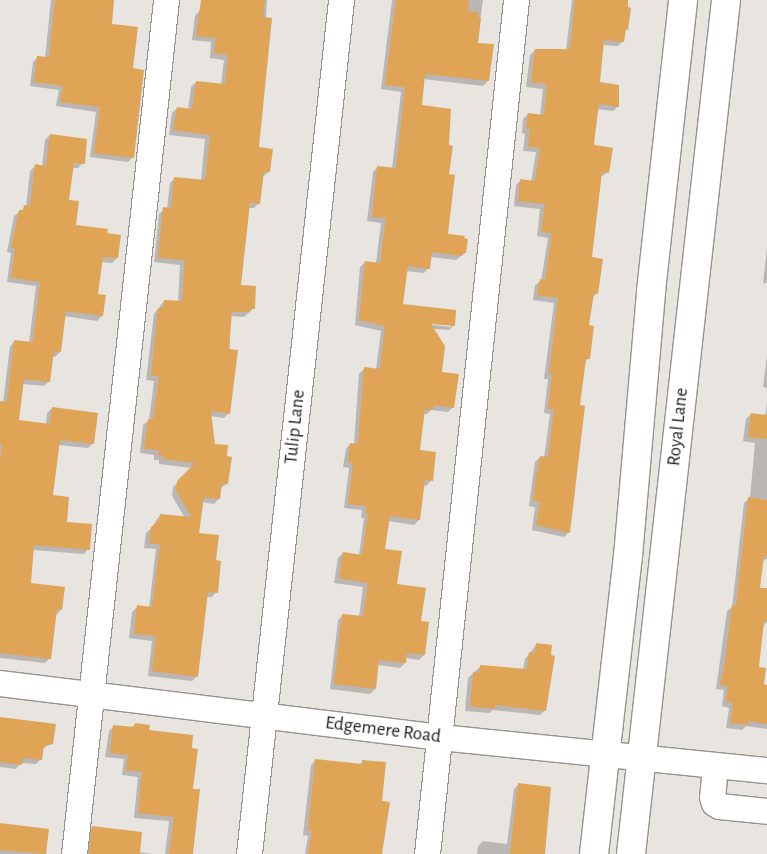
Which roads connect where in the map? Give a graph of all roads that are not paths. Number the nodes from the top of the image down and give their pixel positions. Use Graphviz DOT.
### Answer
graph roads {
  1 [pos="166,0"];
  2 [pos="341,0"];
  3 [pos="516,0"];
  4 [pos="682,0"];
  5 [pos="726,0"];
  6 [pos="651,291"];
  7 [pos="692,295"];
  8 [pos="0,684"];
  9 [pos="91,695"];
  10 [pos="264,716"];
  11 [pos="440,737"];
  12 [pos="606,754"];
  13 [pos="642,758"];
  14 [pos="715,765"];
  15 [pos="767,770"];
  16 [pos="767,812"];
  17 [pos="74,854"];
  18 [pos="249,854"];
  19 [pos="427,854"];
  20 [pos="594,854"];
  21 [pos="631,854"];
  1 -- 9 [label="street"];
  2 -- 10 [label="street, Tulip Lane"];
  3 -- 11 [label="street"];
  4 -- 6 [label="main road, Royal Lane"];
  5 -- 7 [label="main road, Royal Lane"];
  6 -- 7 [label="main road"];
  6 -- 12 [label="main road, Royal Lane"];
  7 -- 13 [label="main road, Royal Lane"];
  8 -- 9 [label="street, Edgemere Road"];
  9 -- 10 [label="street, Edgemere Road"];
  9 -- 17 [label="street"];
  10 -- 11 [label="street, Edgemere Road"];
  10 -- 18 [label="street, Tulip Lane"];
  11 -- 12 [label="street, Edgemere Road"];
  11 -- 19 [label="street"];
  12 -- 13 [label="street, Edgemere Road"];
  12 -- 20 [label="main road, Royal Lane"];
  13 -- 14 [label="street, Edgemere Road"];
  13 -- 21 [label="main road, Royal Lane"];
  14 -- 15 [label="street, Edgemere Road"];
  14 -- 16 [label="street"];
}
